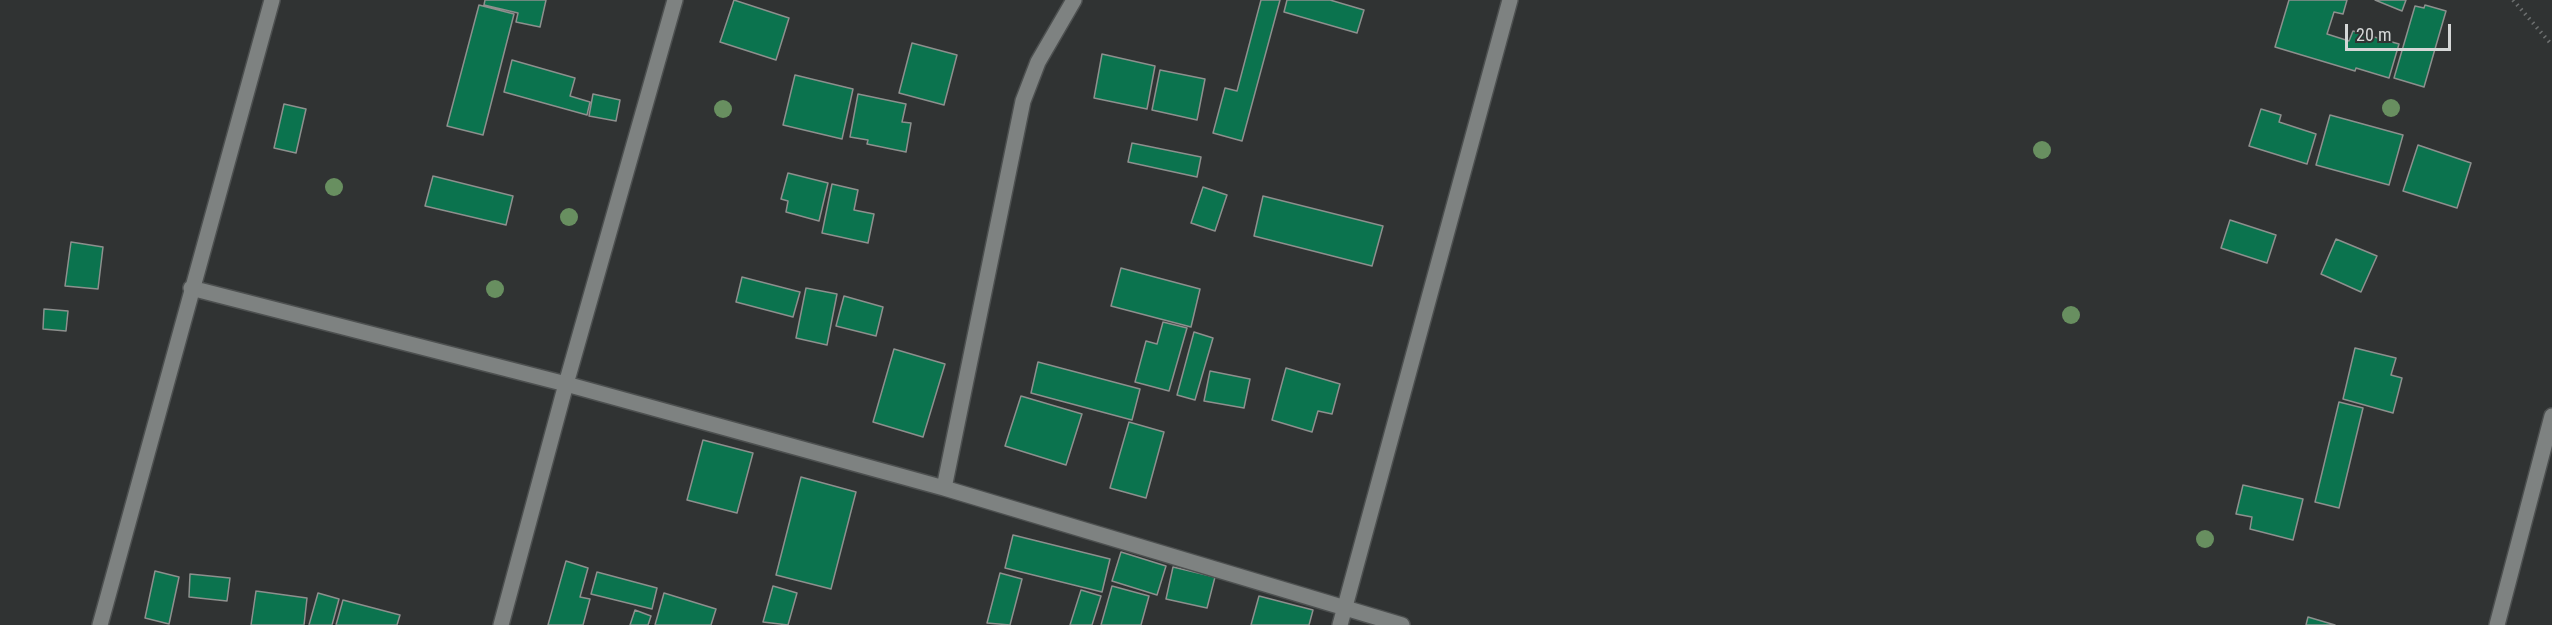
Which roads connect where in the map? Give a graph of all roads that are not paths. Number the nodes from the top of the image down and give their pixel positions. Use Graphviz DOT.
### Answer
graph roads {
  1 [pos="272,0"];
  2 [pos="675,0"];
  3 [pos="1074,0"];
  4 [pos="1510,0"];
  5 [pos="191,288"];
  6 [pos="566,384"];
  7 [pos="2552,416"];
  8 [pos="944,488"];
  9 [pos="1344,608"];
  10 [pos="100,625"];
  11 [pos="501,625"];
  12 [pos="1340,625"];
  13 [pos="1402,625"];
  14 [pos="2497,625"];
  1 -- 5 [label="street"];
  2 -- 6 [label="street"];
  3 -- 8 [label="street"];
  4 -- 9 [label="street"];
  5 -- 6 [label="street"];
  5 -- 10 [label="street"];
  6 -- 8 [label="street"];
  6 -- 11 [label="street"];
  7 -- 14 [label="street"];
  8 -- 9 [label="street"];
  9 -- 12 [label="street"];
  9 -- 13 [label="street"];
}
